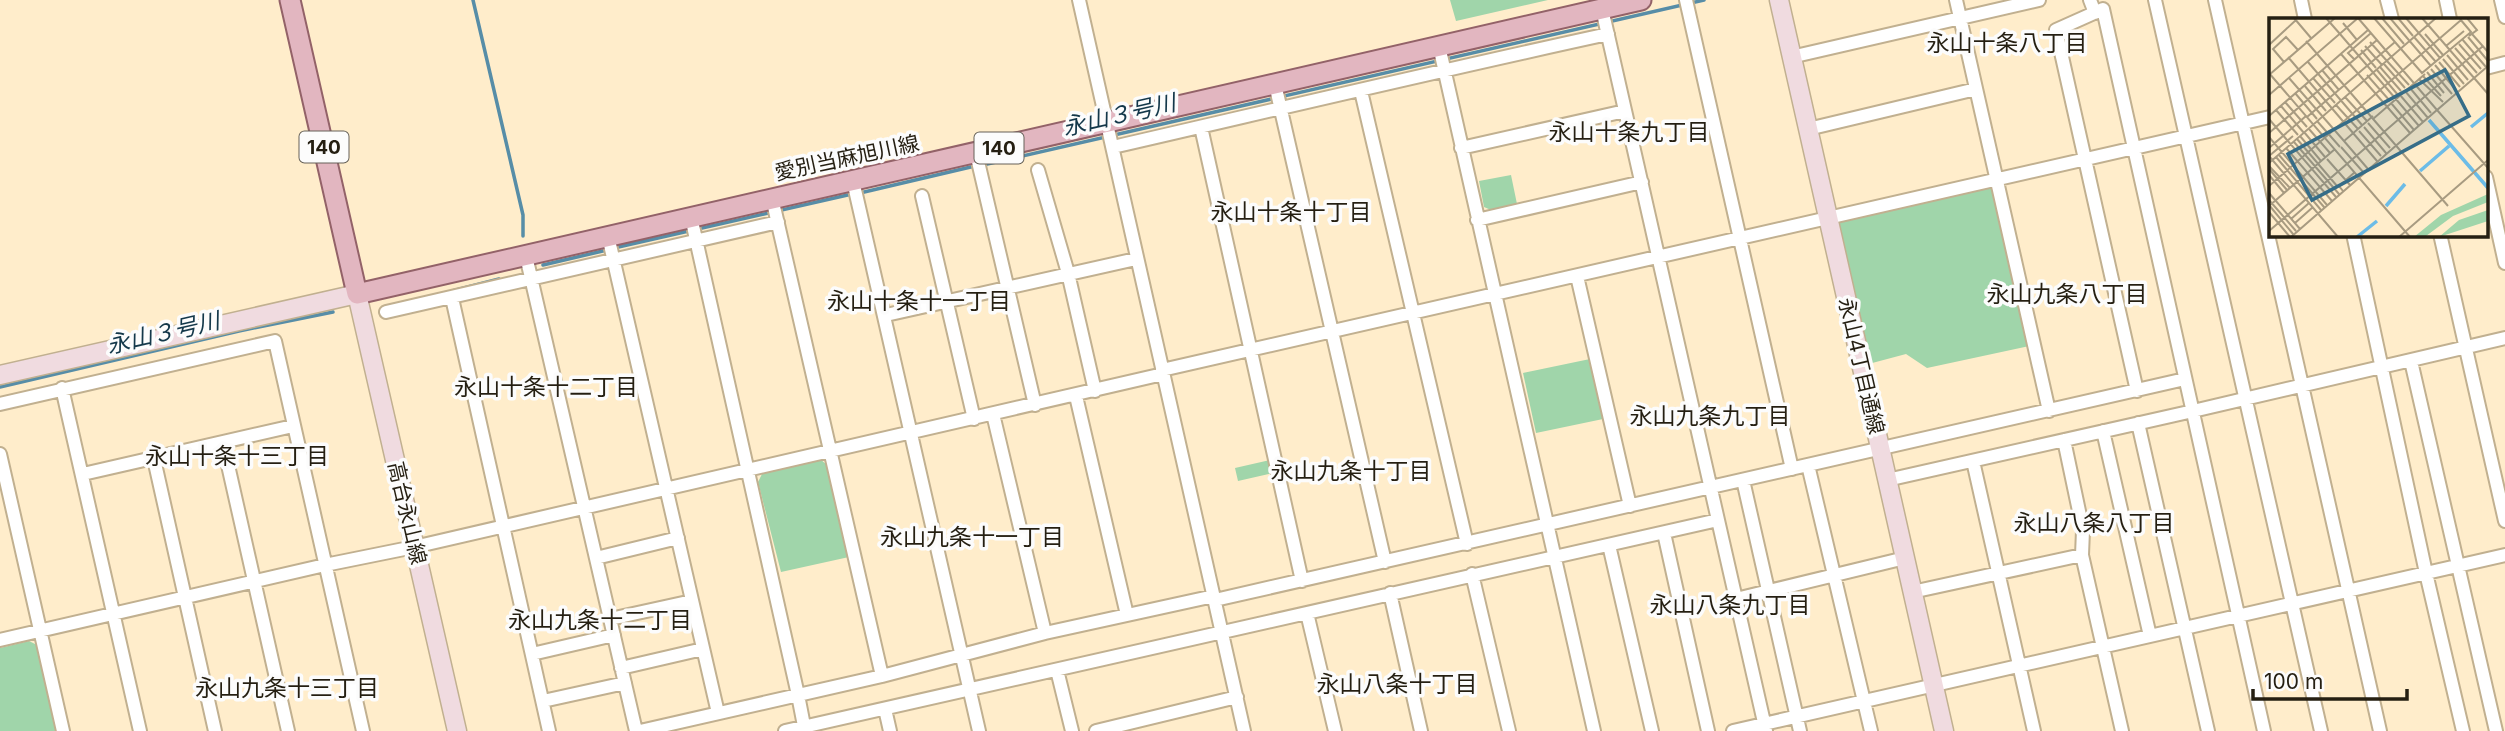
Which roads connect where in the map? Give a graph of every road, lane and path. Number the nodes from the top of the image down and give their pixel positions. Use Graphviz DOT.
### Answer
graph roads {
  1 [pos="290,0"];
  2 [pos="1079,0"];
  3 [pos="1641,0"];
  4 [pos="1779,0"];
  5 [pos="1956,0"];
  6 [pos="2039,0"];
  7 [pos="2090,0"];
  8 [pos="2155,0"];
  9 [pos="2215,0"];
  10 [pos="2301,0"];
  11 [pos="2387,0"];
  12 [pos="2446,0"];
  13 [pos="2501,0"];
  14 [pos="1687,5"];
  15 [pos="2095,13"];
  16 [pos="1959,18"];
  17 [pos="2305,18"];
  18 [pos="2392,18"];
  19 [pos="2450,18"];
  20 [pos="2505,18"];
  21 [pos="1605,22"];
  22 [pos="1791,57"];
  23 [pos="1442,59"];
  24 [pos="2505,63"];
  25 [pos="2488,67"];
  26 [pos="1976,89"];
  27 [pos="1361,91"];
  28 [pos="1278,97"];
  29 [pos="1625,111"];
  30 [pos="2269,117"];
  31 [pos="1106,122"];
  32 [pos="2243,124"];
  33 [pos="1201,127"];
  34 [pos="1808,130"];
  35 [pos="2187,137"];
  36 [pos="1112,147"];
  37 [pos="1461,148"];
  38 [pos="2135,148"];
  39 [pos="2085,160"];
  40 [pos="978,162"];
  41 [pos="1038,170"];
  42 [pos="1998,179"];
  43 [pos="1642,182"];
  44 [pos="2488,186"];
  45 [pos="855,189"];
  46 [pos="922,196"];
  47 [pos="776,211"];
  48 [pos="1827,218"];
  49 [pos="1477,220"];
  50 [pos="693,230"];
  51 [pos="2353,236"];
  52 [pos="2441,236"];
  53 [pos="1741,238"];
  54 [pos="611,248"];
  55 [pos="526,256"];
  56 [pos="1658,257"];
  57 [pos="1136,258"];
  58 [pos="2505,263"];
  59 [pos="1068,274"];
  60 [pos="1577,276"];
  61 [pos="531,278"];
  62 [pos="1007,287"];
  63 [pos="357,294"];
  64 [pos="1495,294"];
  65 [pos="452,298"];
  66 [pos="947,300"];
  67 [pos="386,312"];
  68 [pos="1413,313"];
  69 [pos="886,315"];
  70 [pos="1331,332"];
  71 [pos="2505,338"];
  72 [pos="2466,348"];
  73 [pos="1251,349"];
  74 [pos="2411,361"];
  75 [pos="2381,367"];
  76 [pos="1163,372"];
  77 [pos="0,375"];
  78 [pos="2185,379"];
  79 [pos="2302,386"];
  80 [pos="62,388"];
  81 [pos="1095,391"];
  82 [pos="2137,391"];
  83 [pos="1076,396"];
  84 [pos="2247,399"];
  85 [pos="0,404"];
  86 [pos="1035,405"];
  87 [pos="2049,411"];
  88 [pos="2193,411"];
  89 [pos="993,414"];
  90 [pos="974,419"];
  91 [pos="2138,424"];
  92 [pos="293,426"];
  93 [pos="2103,431"];
  94 [pos="912,432"];
  95 [pos="2064,440"];
  96 [pos="223,443"];
  97 [pos="1880,449"];
  98 [pos="830,451"];
  99 [pos="0,454"];
  100 [pos="154,458"];
  101 [pos="1973,461"];
  102 [pos="1808,466"];
  103 [pos="1792,469"];
  104 [pos="747,470"];
  105 [pos="83,474"];
  106 [pos="1743,480"];
  107 [pos="1887,480"];
  108 [pos="1711,487"];
  109 [pos="666,489"];
  110 [pos="1630,506"];
  111 [pos="584,507"];
  112 [pos="1718,520"];
  113 [pos="2505,521"];
  114 [pos="1548,525"];
  115 [pos="503,526"];
  116 [pos="1664,533"];
  117 [pos="678,538"];
  118 [pos="1467,544"];
  119 [pos="1609,545"];
  120 [pos="414,547"];
  121 [pos="2082,555"];
  122 [pos="2505,555"];
  123 [pos="1555,556"];
  124 [pos="596,558"];
  125 [pos="1905,558"];
  126 [pos="1385,562"];
  127 [pos="326,565"];
  128 [pos="2458,565"];
  129 [pos="1997,573"];
  130 [pos="2426,573"];
  131 [pos="1472,574"];
  132 [pos="1834,577"];
  133 [pos="1302,581"];
  134 [pos="253,582"];
  135 [pos="1768,590"];
  136 [pos="2348,590"];
  137 [pos="1912,592"];
  138 [pos="1390,593"];
  139 [pos="185,597"];
  140 [pos="1214,598"];
  141 [pos="1736,598"];
  142 [pos="692,601"];
  143 [pos="2292,604"];
  144 [pos="114,613"];
  145 [pos="1307,613"];
  146 [pos="1127,615"];
  147 [pos="2238,616"];
  148 [pos="610,619"];
  149 [pos="2185,628"];
  150 [pos="40,631"];
  151 [pos="1222,631"];
  152 [pos="1045,633"];
  153 [pos="614,635"];
  154 [pos="2150,636"];
  155 [pos="0,640"];
  156 [pos="2102,647"];
  157 [pos="703,649"];
  158 [pos="532,654"];
  159 [pos="963,655"];
  160 [pos="2018,665"];
  161 [pos="621,668"];
  162 [pos="1058,670"];
  163 [pos="882,676"];
  164 [pos="625,683"];
  165 [pos="1934,685"];
  166 [pos="970,689"];
  167 [pos="798,695"];
  168 [pos="1237,698"];
  169 [pos="542,701"];
  170 [pos="1864,701"];
  171 [pos="885,709"];
  172 [pos="718,713"];
  173 [pos="1797,716"];
  174 [pos="1765,727"];
  175 [pos="804,729"];
  176 [pos="63,731"];
  177 [pos="141,731"];
  178 [pos="215,731"];
  179 [pos="288,731"];
  180 [pos="363,731"];
  181 [pos="457,731"];
  182 [pos="549,731"];
  183 [pos="638,731"];
  184 [pos="785,731"];
  185 [pos="890,731"];
  186 [pos="979,731"];
  187 [pos="1072,731"];
  188 [pos="1096,731"];
  189 [pos="1244,731"];
  190 [pos="1335,731"];
  191 [pos="1421,731"];
  192 [pos="1509,731"];
  193 [pos="1594,731"];
  194 [pos="1652,731"];
  195 [pos="1707,731"];
  196 [pos="1733,731"];
  197 [pos="1800,731"];
  198 [pos="1871,731"];
  199 [pos="1944,731"];
  200 [pos="2034,731"];
  201 [pos="2122,731"];
  202 [pos="2208,731"];
  203 [pos="2264,731"];
  204 [pos="2321,731"];
  205 [pos="2380,731"];
  206 [pos="2463,731"];
  207 [pos="2496,731"];
  1 -- 63 [label="main road, 140"];
  2 -- 31 [label="street"];
  3 -- 21 [label="main road, 愛別当麻旭川線 / 140"];
  4 -- 22 [label="street, 永山4丁目通線"];
  5 -- 16 [label="street"];
  6 -- 16 [label="street"];
  7 -- 15 [label="street"];
  8 -- 35 [label="street"];
  9 -- 32 [label="street"];
  10 -- 17 [label="street"];
  11 -- 18 [label="street"];
  12 -- 19 [label="street"];
  13 -- 20 [label="street"];
  14 -- 53 [label="street"];
  15 -- 38 [label="street"];
  15 -- 39 [label="street"];
  16 -- 22 [label="street"];
  16 -- 26 [label="street"];
  21 -- 23 [label="main road, 愛別当麻旭川線 / 140"];
  21 -- 29 [label="street"];
  22 -- 34 [label="street, 永山4丁目通線"];
  23 -- 27 [label="street"];
  23 -- 28 [label="main road, 愛別当麻旭川線 / 140"];
  23 -- 37 [label="street"];
  24 -- 25 [label="street"];
  26 -- 34 [label="street"];
  26 -- 42 [label="street"];
  27 -- 28 [label="street"];
  27 -- 68 [label="street"];
  28 -- 31 [label="main road, 愛別当麻旭川線 / 140"];
  28 -- 33 [label="street"];
  28 -- 70 [label="street"];
  29 -- 37 [label="street"];
  29 -- 43 [label="street"];
  30 -- 32 [label="street"];
  31 -- 36 [label="street"];
  31 -- 40 [label="main road, 愛別当麻旭川線 / 140"];
  32 -- 35 [label="street"];
  32 -- 79 [label="street"];
  33 -- 36 [label="street"];
  33 -- 73 [label="street"];
  34 -- 48 [label="street, 永山4丁目通線"];
  35 -- 38 [label="street"];
  35 -- 84 [label="street"];
  36 -- 57 [label="street"];
  37 -- 49 [label="street"];
  38 -- 39 [label="street"];
  38 -- 78 [label="street"];
  39 -- 42 [label="street"];
  39 -- 82 [label="street"];
  40 -- 45 [label="main road, 愛別当麻旭川線 / 140"];
  40 -- 62 [label="street"];
  41 -- 59 [label="street"];
  42 -- 48 [label="street"];
  42 -- 87 [label="street"];
  43 -- 49 [label="street"];
  43 -- 56 [label="street"];
  44 -- 58 [label="street"];
  45 -- 47 [label="main road, 愛別当麻旭川線 / 140"];
  45 -- 69 [label="street"];
  46 -- 66 [label="street"];
  47 -- 50 [label="main road, 愛別当麻旭川線 / 140"];
  47 -- 98 [label="street"];
  48 -- 53 [label="street"];
  48 -- 97 [label="street, 永山4丁目通線"];
  49 -- 64 [label="street"];
  50 -- 54 [label="main road, 愛別当麻旭川線 / 140"];
  50 -- 104 [label="street"];
  51 -- 75 [label="street"];
  52 -- 72 [label="street"];
  53 -- 56 [label="street"];
  53 -- 103 [label="street"];
  54 -- 55 [label="main road, 愛別当麻旭川線 / 140"];
  54 -- 61 [label="street"];
  54 -- 109 [label="street"];
  55 -- 61 [label="street"];
  55 -- 63 [label="main road, 愛別当麻旭川線 / 140"];
  56 -- 60 [label="street"];
  56 -- 108 [label="street"];
  57 -- 59 [label="street"];
  57 -- 76 [label="street"];
  59 -- 62 [label="street"];
  59 -- 81 [label="street"];
  60 -- 64 [label="street"];
  60 -- 110 [label="street"];
  61 -- 65 [label="street"];
  61 -- 111 [label="street"];
  62 -- 66 [label="street"];
  62 -- 86 [label="street"];
  63 -- 77 [label="street"];
  63 -- 120 [label="street, 高台永山線"];
  64 -- 68 [label="street"];
  64 -- 114 [label="street"];
  65 -- 67 [label="street"];
  65 -- 115 [label="street"];
  66 -- 69 [label="street"];
  66 -- 90 [label="street"];
  68 -- 70 [label="street"];
  68 -- 118 [label="street"];
  69 -- 94 [label="street"];
  70 -- 73 [label="street"];
  70 -- 126 [label="street"];
  71 -- 72 [label="street"];
  72 -- 74 [label="street"];
  72 -- 113 [label="street"];
  73 -- 76 [label="street"];
  73 -- 133 [label="street"];
  74 -- 75 [label="street"];
  74 -- 128 [label="street"];
  75 -- 79 [label="street"];
  75 -- 130 [label="street"];
  76 -- 81 [label="street"];
  76 -- 140 [label="street"];
  78 -- 82 [label="street"];
  78 -- 88 [label="street"];
  79 -- 84 [label="street"];
  79 -- 136 [label="street"];
  80 -- 85 [label="street"];
  80 -- 92 [label="street"];
  80 -- 105 [label="street"];
  81 -- 83 [label="street"];
  82 -- 87 [label="street"];
  83 -- 86 [label="street"];
  83 -- 146 [label="street"];
  84 -- 88 [label="street"];
  84 -- 143 [label="street"];
  86 -- 89 [label="street"];
  87 -- 97 [label="street"];
  88 -- 91 [label="street"];
  88 -- 147 [label="street"];
  89 -- 90 [label="street"];
  89 -- 152 [label="street"];
  90 -- 94 [label="street"];
  91 -- 93 [label="street"];
  91 -- 149 [label="street"];
  92 -- 96 [label="street"];
  92 -- 127 [label="street"];
  93 -- 95 [label="street"];
  93 -- 154 [label="street"];
  94 -- 98 [label="street"];
  94 -- 159 [label="street"];
  95 -- 101 [label="street"];
  95 -- 121 [label="street"];
  96 -- 100 [label="street"];
  96 -- 134 [label="street"];
  97 -- 102 [label="street"];
  97 -- 107 [label="street, 永山4丁目通線"];
  98 -- 104 [label="street"];
  98 -- 163 [label="street"];
  99 -- 150 [label="street"];
  100 -- 105 [label="street"];
  100 -- 139 [label="street"];
  101 -- 107 [label="street"];
  101 -- 129 [label="street"];
  102 -- 103 [label="street"];
  102 -- 132 [label="street"];
  103 -- 106 [label="street"];
  104 -- 109 [label="street"];
  104 -- 167 [label="street"];
  105 -- 144 [label="street"];
  106 -- 108 [label="street"];
  106 -- 135 [label="street"];
  107 -- 125 [label="street, 永山4丁目通線"];
  108 -- 110 [label="street"];
  108 -- 112 [label="street"];
  109 -- 111 [label="street"];
  109 -- 117 [label="street"];
  110 -- 114 [label="street"];
  111 -- 115 [label="street"];
  111 -- 124 [label="street"];
  112 -- 116 [label="street"];
  112 -- 141 [label="street"];
  114 -- 118 [label="street"];
  114 -- 123 [label="street"];
  115 -- 120 [label="street"];
  115 -- 158 [label="street"];
  116 -- 119 [label="street"];
  116 -- 195 [label="street"];
  117 -- 124 [label="street"];
  117 -- 142 [label="street"];
  118 -- 126 [label="street"];
  119 -- 123 [label="street"];
  119 -- 194 [label="street"];
  120 -- 127 [label="street"];
  120 -- 181 [label="street, 高台永山線"];
  121 -- 129 [label="street"];
  121 -- 156 [label="street"];
  122 -- 128 [label="street"];
  123 -- 131 [label="street"];
  123 -- 193 [label="street"];
  124 -- 148 [label="street"];
  125 -- 132 [label="street"];
  125 -- 137 [label="street, 永山4丁目通線"];
  126 -- 133 [label="street"];
  127 -- 134 [label="street"];
  127 -- 180 [label="street"];
  128 -- 130 [label="street"];
  128 -- 207 [label="street"];
  129 -- 137 [label="street"];
  129 -- 160 [label="street"];
  130 -- 136 [label="street"];
  130 -- 206 [label="street"];
  131 -- 138 [label="street"];
  131 -- 192 [label="street"];
  132 -- 135 [label="street"];
  132 -- 170 [label="street"];
  133 -- 140 [label="street"];
  134 -- 139 [label="street"];
  134 -- 179 [label="street"];
  135 -- 141 [label="street"];
  135 -- 173 [label="street"];
  136 -- 143 [label="street"];
  136 -- 205 [label="street"];
  137 -- 165 [label="street, 永山4丁目通線"];
  138 -- 145 [label="street"];
  138 -- 191 [label="street"];
  139 -- 144 [label="street"];
  139 -- 178 [label="street"];
  140 -- 146 [label="street"];
  140 -- 151 [label="street"];
  141 -- 174 [label="street"];
  142 -- 148 [label="street"];
  142 -- 157 [label="street"];
  143 -- 147 [label="street"];
  143 -- 204 [label="street"];
  144 -- 150 [label="street"];
  144 -- 177 [label="street"];
  145 -- 151 [label="street"];
  145 -- 190 [label="street"];
  146 -- 152 [label="street"];
  147 -- 149 [label="street"];
  147 -- 203 [label="street"];
  148 -- 153 [label="street"];
  149 -- 154 [label="street"];
  149 -- 202 [label="street"];
  150 -- 155 [label="street"];
  150 -- 176 [label="street"];
  151 -- 162 [label="street"];
  151 -- 168 [label="street"];
  152 -- 159 [label="street"];
  153 -- 158 [label="street"];
  153 -- 161 [label="street"];
  154 -- 156 [label="street"];
  156 -- 160 [label="street"];
  156 -- 201 [label="street"];
  157 -- 161 [label="street"];
  157 -- 172 [label="street"];
  158 -- 169 [label="street"];
  159 -- 163 [label="street"];
  159 -- 166 [label="street"];
  160 -- 165 [label="street"];
  160 -- 200 [label="street"];
  161 -- 164 [label="street"];
  162 -- 166 [label="street"];
  162 -- 187 [label="street"];
  163 -- 167 [label="street"];
  164 -- 169 [label="street"];
  164 -- 183 [label="street"];
  165 -- 170 [label="street"];
  165 -- 199 [label="street, 永山4丁目通線"];
  166 -- 171 [label="street"];
  166 -- 186 [label="street"];
  167 -- 172 [label="street"];
  167 -- 175 [label="street"];
  168 -- 188 [label="street"];
  168 -- 189 [label="street"];
  169 -- 182 [label="street"];
  170 -- 173 [label="street"];
  170 -- 198 [label="street"];
  171 -- 175 [label="street"];
  171 -- 185 [label="street"];
  172 -- 183 [label="street"];
  173 -- 174 [label="street"];
  173 -- 197 [label="street"];
  174 -- 196 [label="street"];
  175 -- 184 [label="street"];
}
